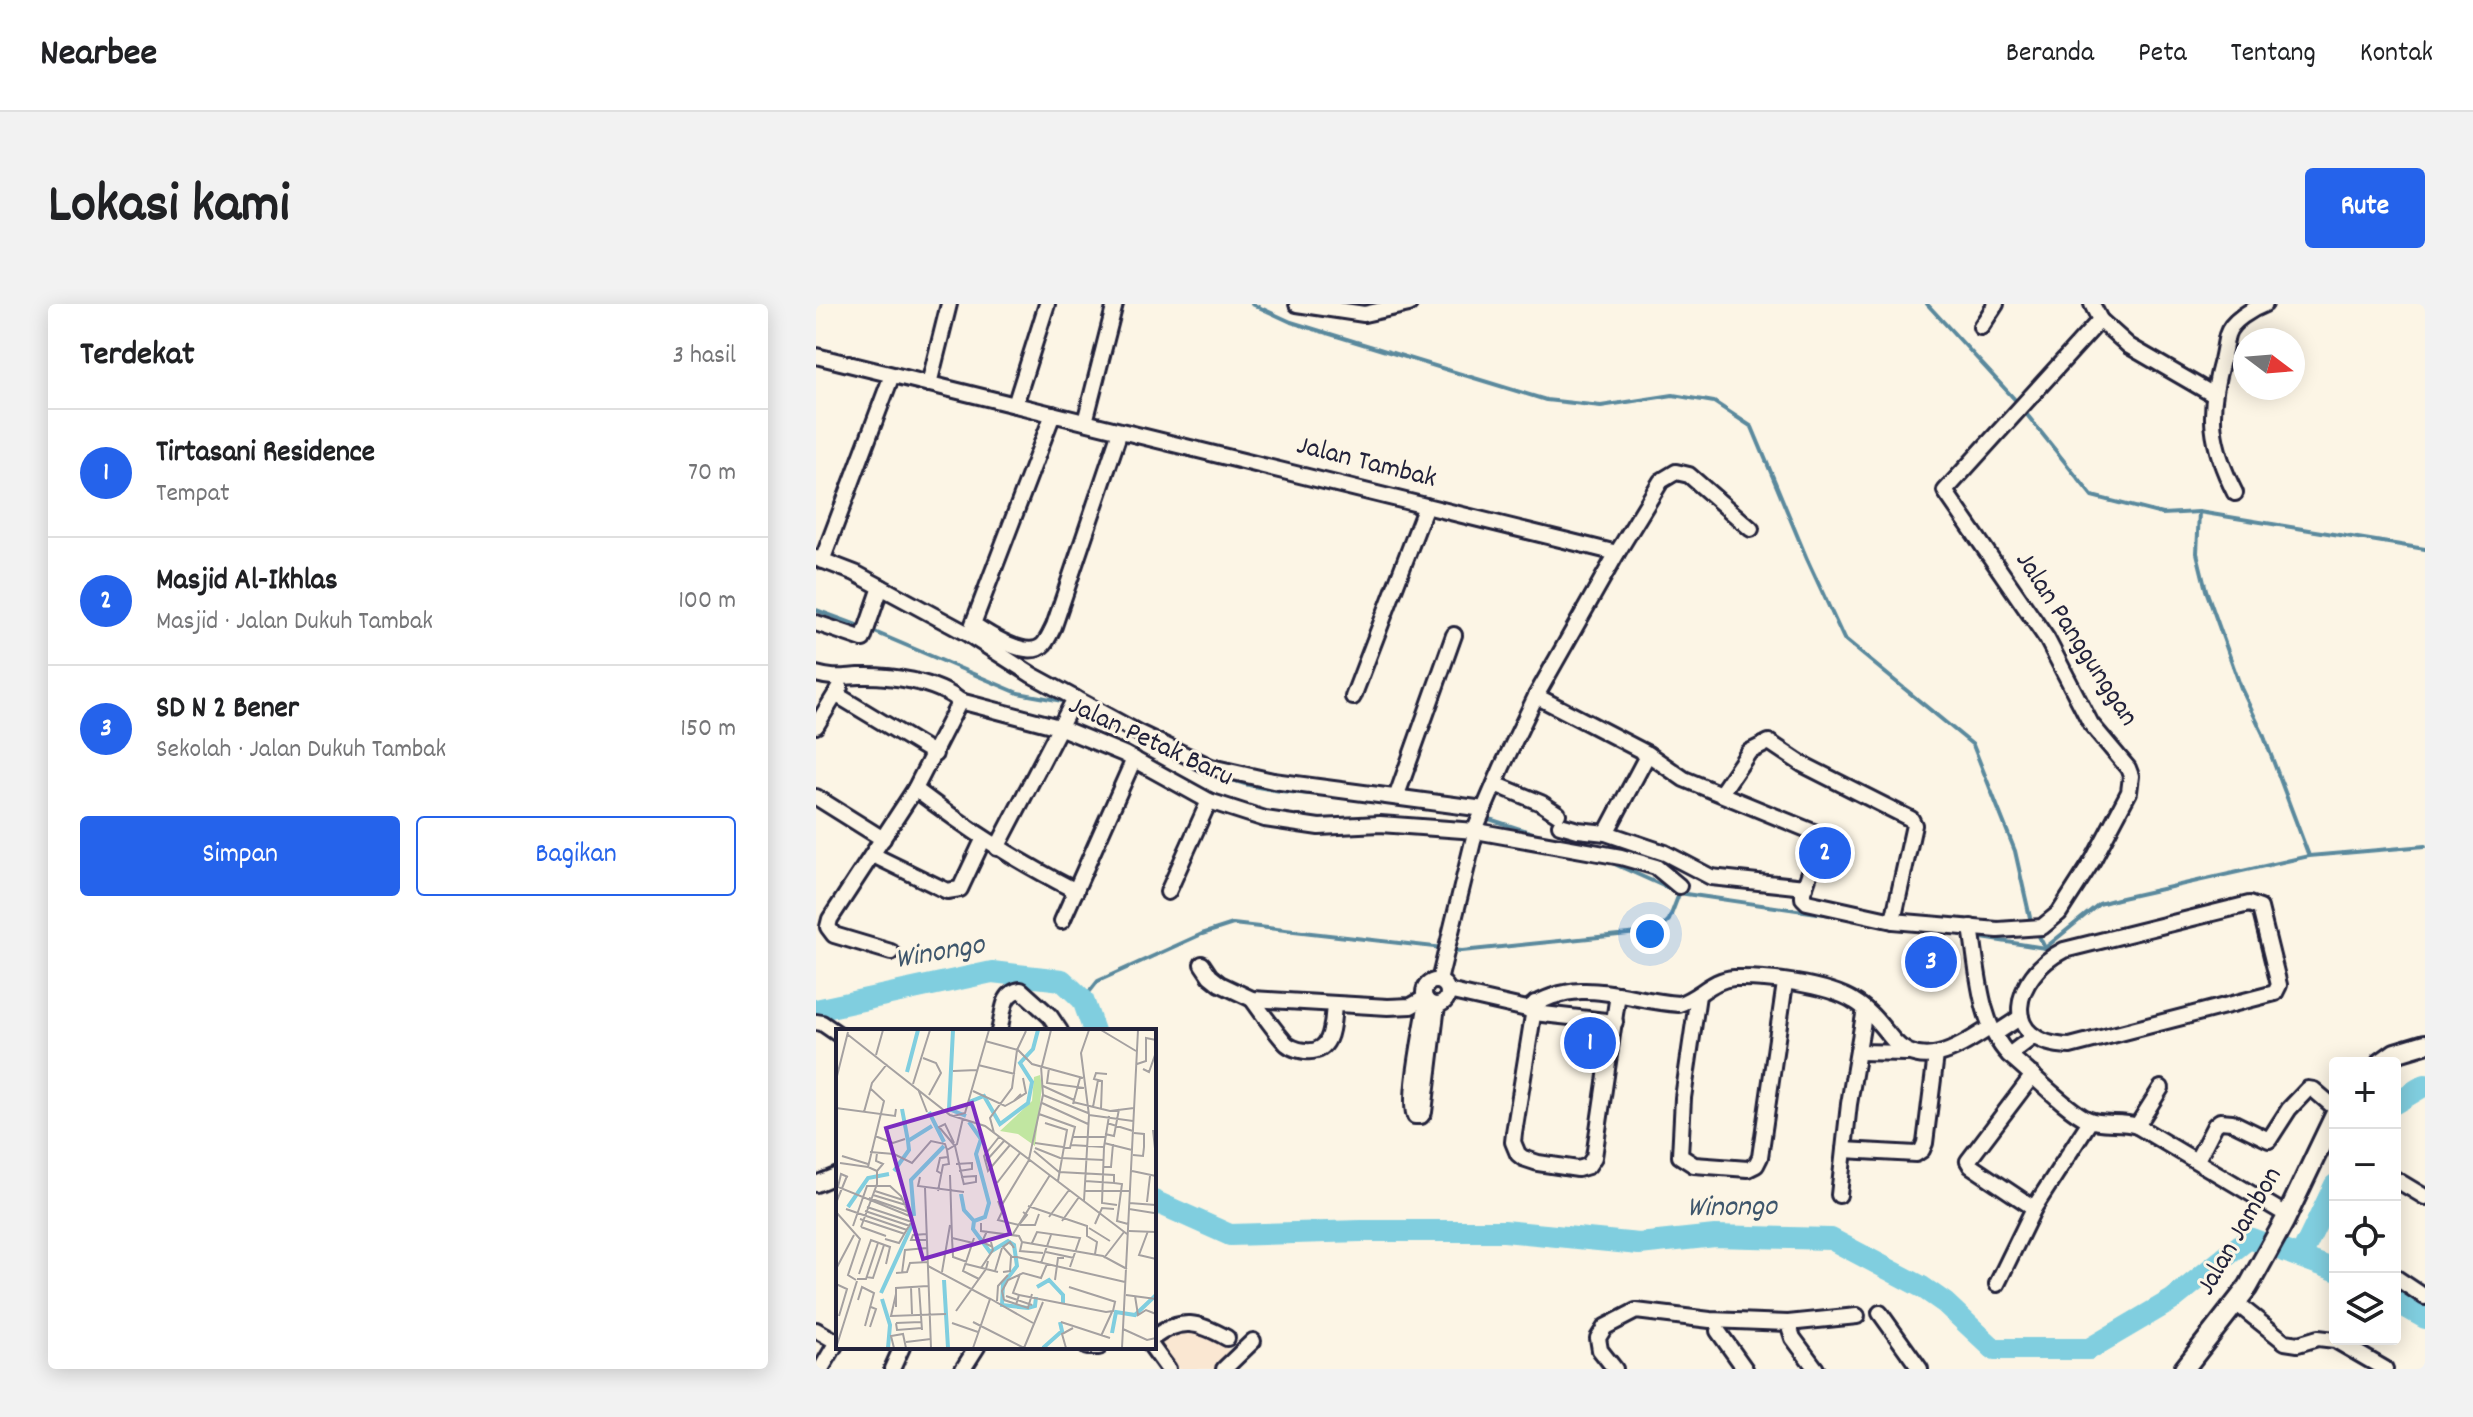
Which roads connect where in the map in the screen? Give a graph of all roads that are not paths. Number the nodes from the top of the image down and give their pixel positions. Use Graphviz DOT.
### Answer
graph roads {
  1 [pos="1047,304"];
  2 [pos="1115,304"];
  3 [pos="1297,304"];
  4 [pos="1409,304"];
  5 [pos="1996,304"];
  6 [pos="2092,304"];
  7 [pos="2265,304"];
  8 [pos="943,305"];
  9 [pos="1393,306"];
  10 [pos="1325,307"];
  11 [pos="2100,320"];
  12 [pos="1981,327"];
  13 [pos="816,356"];
  14 [pos="892,375"];
  15 [pos="929,384"];
  16 [pos="2212,394"];
  17 [pos="1015,405"];
  18 [pos="1053,414"];
  19 [pos="1085,422"];
  20 [pos="1120,431"];
  21 [pos="2235,493"];
  22 [pos="1426,506"];
  23 [pos="1751,529"];
  24 [pos="1617,553"];
  25 [pos="819,560"];
  26 [pos="881,587"];
  27 [pos="816,623"];
  28 [pos="1454,635"];
  29 [pos="816,674"];
  30 [pos="843,679"];
  31 [pos="837,695"];
  32 [pos="1536,696"];
  33 [pos="1353,697"];
  34 [pos="1075,698"];
  35 [pos="960,701"];
  36 [pos="816,726"];
  37 [pos="1059,727"];
  38 [pos="935,754"];
  39 [pos="1648,754"];
  40 [pos="1134,759"];
  41 [pos="1495,784"];
  42 [pos="915,789"];
  43 [pos="1721,793"];
  44 [pos="1397,795"];
  45 [pos="816,797"];
  46 [pos="1209,801"];
  47 [pos="1479,820"];
  48 [pos="1606,833"];
  49 [pos="883,839"];
  50 [pos="983,840"];
  51 [pos="997,848"];
  52 [pos="873,855"];
  53 [pos="1679,886"];
  54 [pos="1805,887"];
  55 [pos="1076,891"];
  56 [pos="1168,892"];
  57 [pos="816,911"];
  58 [pos="830,919"];
  59 [pos="1062,921"];
  60 [pos="1893,921"];
  61 [pos="1972,934"];
  62 [pos="891,952"];
  63 [pos="1202,964"];
  64 [pos="1785,983"];
  65 [pos="1443,986"];
  66 [pos="1618,994"];
  67 [pos="1698,995"];
  68 [pos="1252,999"];
  69 [pos="1430,1001"];
  70 [pos="1334,1005"];
  71 [pos="1532,1008"];
  72 [pos="1865,1009"];
  73 [pos="2021,1017"];
  74 [pos="816,1022"];
  75 [pos="1615,1022"];
  76 [pos="999,1029"];
  77 [pos="1058,1029"];
  78 [pos="1993,1030"];
  79 [pos="836,1033"];
  80 [pos="2034,1036"];
  81 [pos="2425,1044"];
  82 [pos="1858,1052"];
  83 [pos="1908,1053"];
  84 [pos="1936,1055"];
  85 [pos="2009,1055"];
  86 [pos="2389,1057"];
  87 [pos="2033,1075"];
  88 [pos="2161,1088"];
  89 [pos="1420,1096"];
  90 [pos="2329,1110"];
  91 [pos="2090,1121"];
  92 [pos="2137,1126"];
  93 [pos="2329,1128"];
  94 [pos="1844,1150"];
  95 [pos="2197,1160"];
  96 [pos="836,1176"];
  97 [pos="2401,1183"];
  98 [pos="816,1184"];
  99 [pos="1839,1195"];
  100 [pos="2425,1197"];
  101 [pos="2034,1208"];
  102 [pos="2286,1219"];
  103 [pos="2401,1281"];
  104 [pos="1997,1284"];
  105 [pos="2425,1297"];
  106 [pos="2236,1303"];
  107 [pos="1880,1313"];
  108 [pos="1857,1316"];
  109 [pos="1788,1323"];
  110 [pos="816,1330"];
  111 [pos="1718,1331"];
  112 [pos="1156,1336"];
  113 [pos="1227,1338"];
  114 [pos="836,1340"];
  115 [pos="1253,1341"];
  116 [pos="836,1343"];
  117 [pos="901,1349"];
  118 [pos="976,1349"];
  119 [pos="1153,1349"];
  120 [pos="821,1369"];
  121 [pos="892,1369"];
  122 [pos="963,1369"];
  123 [pos="1168,1369"];
  124 [pos="1224,1369"];
  125 [pos="1615,1369"];
  126 [pos="1745,1369"];
  127 [pos="1816,1369"];
  128 [pos="1920,1369"];
  129 [pos="2184,1369"];
  130 [pos="2385,1369"];
  1 -- 17 [label="street"];
  2 -- 19 [label="street"];
  3 -- 10 [label="street"];
  4 -- 9 [label="street"];
  5 -- 12 [label="street"];
  6 -- 11 [label="street"];
  7 -- 16 [label="street"];
  8 -- 15 [label="street"];
  9 -- 10 [label="street"];
  11 -- 16 [label="street"];
  11 -- 61 [label="street, Jalan Panggunggan"];
  13 -- 14 [label="street, Jalan Tambak"];
  14 -- 15 [label="street, Jalan Tambak"];
  14 -- 25 [label="street"];
  15 -- 17 [label="street, Jalan Tambak"];
  16 -- 21 [label="street"];
  17 -- 18 [label="street, Jalan Tambak"];
  18 -- 19 [label="street, Jalan Tambak"];
  18 -- 20 [label="street"];
  19 -- 20 [label="street, Jalan Tambak"];
  20 -- 22 [label="street, Jalan Tambak"];
  22 -- 24 [label="street, Jalan Tambak"];
  22 -- 33 [label="street"];
  23 -- 24 [label="street"];
  24 -- 32 [label="street"];
  25 -- 26 [label="street"];
  26 -- 27 [label="street"];
  26 -- 34 [label="street"];
  28 -- 44 [label="street"];
  29 -- 30 [label="street, Jalan Petak Baru"];
  30 -- 31 [label="street"];
  30 -- 35 [label="street, Jalan Petak Baru"];
  31 -- 36 [label="street"];
  31 -- 38 [label="street"];
  32 -- 39 [label="street"];
  32 -- 41 [label="street"];
  34 -- 37 [label="street"];
  34 -- 44 [label="street"];
  35 -- 37 [label="street, Jalan Petak Baru"];
  35 -- 38 [label="street"];
  37 -- 40 [label="street, Jalan Petak Baru"];
  37 -- 51 [label="street"];
  38 -- 42 [label="street"];
  39 -- 43 [label="street"];
  39 -- 48 [label="street"];
  40 -- 46 [label="street, Jalan Petak Baru"];
  40 -- 55 [label="street"];
  41 -- 47 [label="street"];
  41 -- 48 [label="street"];
  42 -- 49 [label="street"];
  42 -- 50 [label="street"];
  43 -- 54 [label="street"];
  43 -- 60 [label="street"];
  44 -- 47 [label="street"];
  45 -- 49 [label="street"];
  46 -- 47 [label="street, Jalan Petak Baru"];
  46 -- 56 [label="street"];
  47 -- 53 [label="street"];
  47 -- 65 [label="street"];
  48 -- 54 [label="street"];
  49 -- 52 [label="street"];
  50 -- 51 [label="street"];
  50 -- 52 [label="street"];
  51 -- 55 [label="street"];
  52 -- 58 [label="street"];
  54 -- 60 [label="street"];
  55 -- 59 [label="street"];
  57 -- 58 [label="street"];
  58 -- 62 [label="street"];
  60 -- 61 [label="street"];
  61 -- 78 [label="street"];
  63 -- 68 [label="street"];
  64 -- 67 [label="street"];
  64 -- 67 [label="street"];
  64 -- 72 [label="street"];
  65 -- 69 [label="street"];
  65 -- 69 [label="street"];
  65 -- 71 [label="street"];
  66 -- 67 [label="street"];
  66 -- 71 [label="street"];
  66 -- 75 [label="street"];
  68 -- 70 [label="street"];
  68 -- 70 [label="street"];
  69 -- 70 [label="street"];
  69 -- 89 [label="street"];
  71 -- 75 [label="street"];
  71 -- 75 [label="street"];
  72 -- 82 [label="street"];
  72 -- 83 [label="street"];
  73 -- 78 [label="street"];
  73 -- 80 [label="street"];
  73 -- 80 [label="street"];
  74 -- 79 [label="street"];
  76 -- 77 [label="street"];
  78 -- 84 [label="street"];
  78 -- 85 [label="street"];
  80 -- 85 [label="street"];
  81 -- 86 [label="main road"];
  82 -- 83 [label="street"];
  82 -- 94 [label="street"];
  83 -- 84 [label="street"];
  84 -- 94 [label="street"];
  85 -- 87 [label="street"];
  87 -- 91 [label="street"];
  87 -- 101 [label="street"];
  88 -- 92 [label="street"];
  90 -- 95 [label="street"];
  91 -- 92 [label="street"];
  91 -- 101 [label="street"];
  92 -- 95 [label="street"];
  93 -- 102 [label="main road, Jalan Jambon"];
  94 -- 99 [label="street"];
  95 -- 102 [label="street"];
  96 -- 98 [label="street"];
  97 -- 100 [label="street"];
  101 -- 104 [label="street"];
  102 -- 106 [label="main road, Jalan Jambon"];
  103 -- 105 [label="street"];
  106 -- 129 [label="main road, Jalan Jambon"];
  106 -- 130 [label="street"];
  107 -- 128 [label="street"];
  108 -- 109 [label="street"];
  109 -- 125 [label="street"];
  109 -- 127 [label="street"];
  110 -- 114 [label="street"];
  111 -- 126 [label="street"];
  112 -- 113 [label="street"];
  115 -- 124 [label="street"];
  116 -- 120 [label="street"];
  117 -- 121 [label="street"];
  118 -- 122 [label="street"];
  119 -- 123 [label="street"];
}
